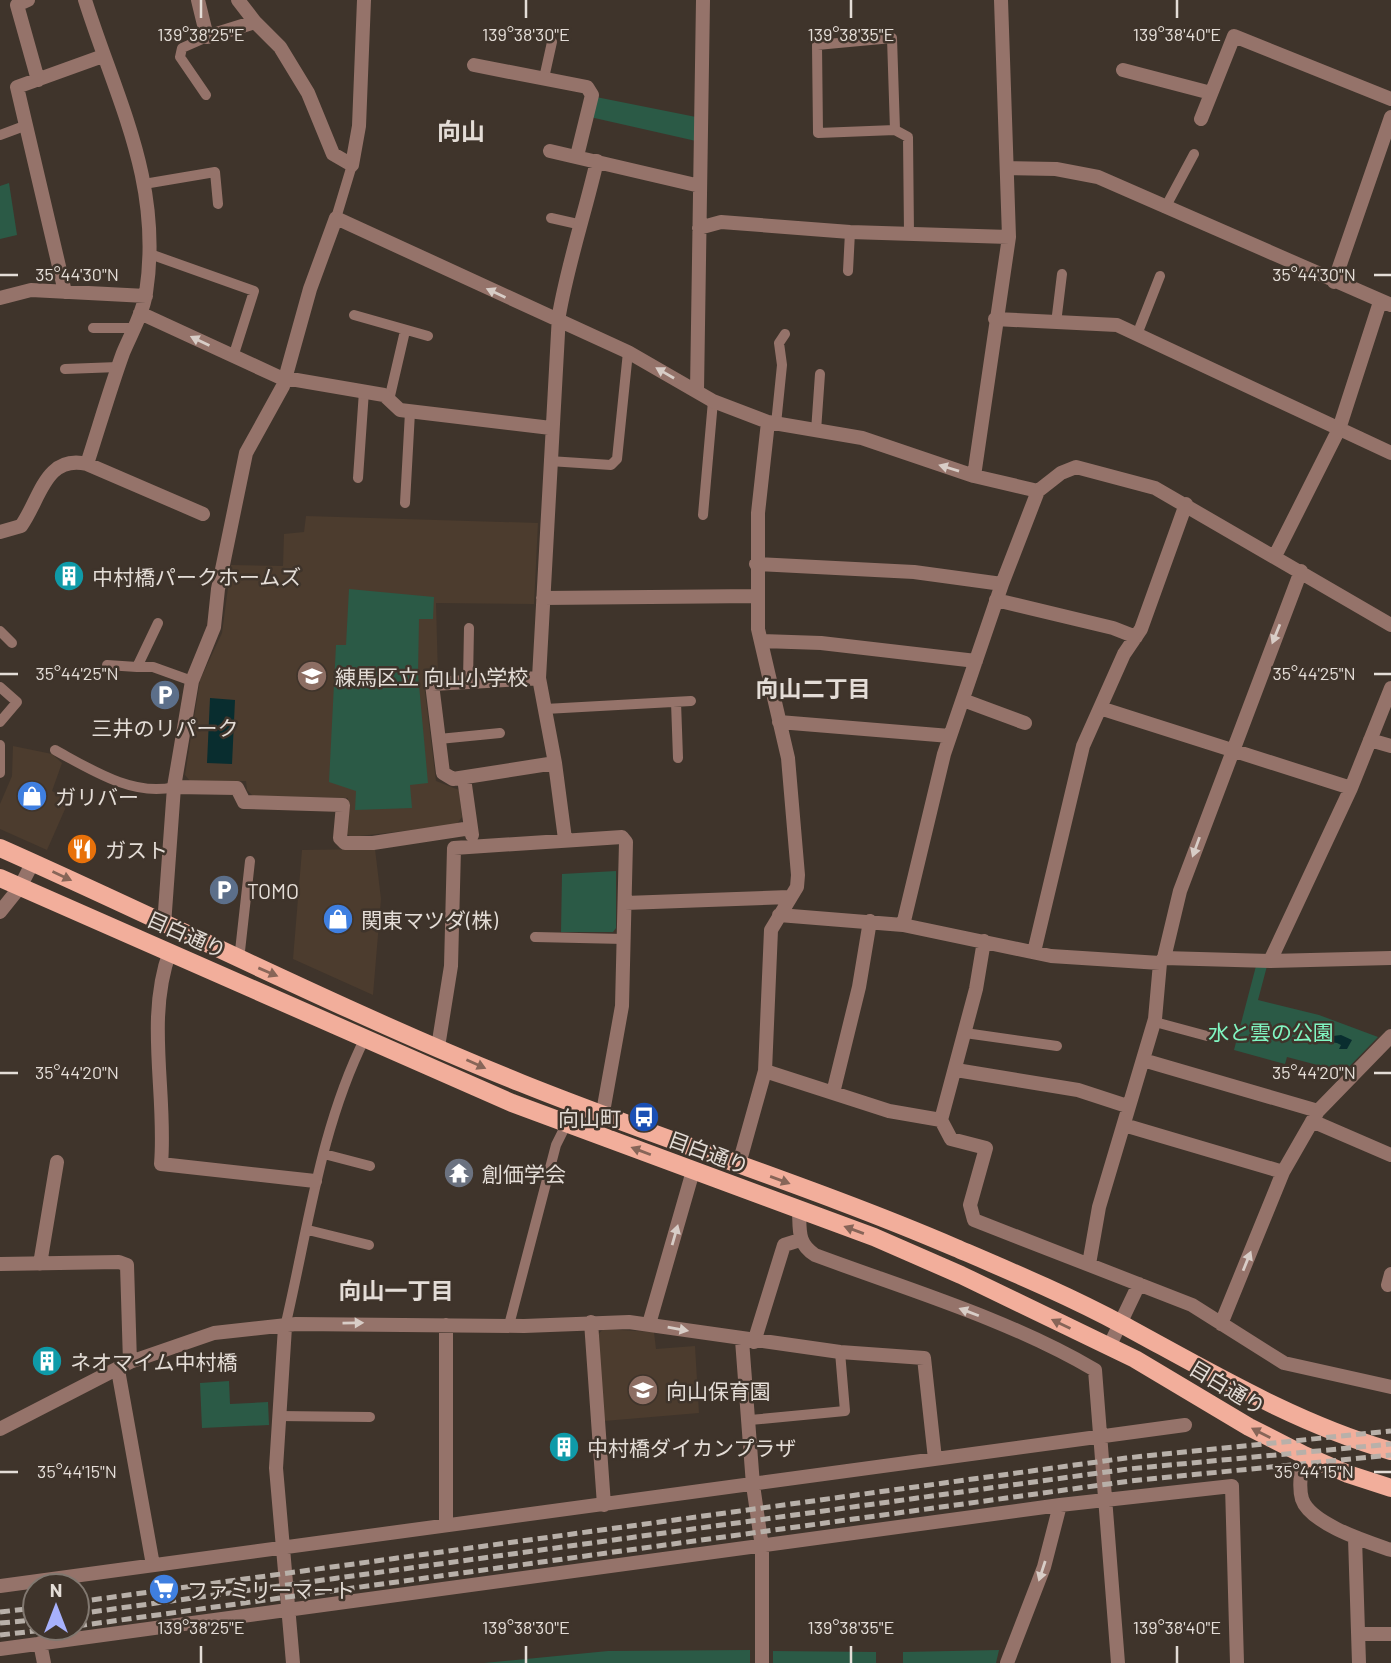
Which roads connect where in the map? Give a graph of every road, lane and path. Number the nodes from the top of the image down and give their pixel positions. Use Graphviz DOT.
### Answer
graph roads {
  1 [pos="28,0"];
  2 [pos="85,0"];
  3 [pos="198,0"];
  4 [pos="238,0"];
  5 [pos="364,0"];
  6 [pos="703,0"];
  7 [pos="1001,0"];
  8 [pos="255,22"];
  9 [pos="207,37"];
  10 [pos="552,42"];
  11 [pos="103,56"];
  12 [pos="474,65"];
  13 [pos="1123,70"];
  14 [pos="544,79"];
  15 [pos="38,80"];
  16 [pos="1211,93"];
  17 [pos="206,94"];
  18 [pos="1391,99"];
  19 [pos="1391,117"];
  20 [pos="1201,119"];
  21 [pos="27,125"];
  22 [pos="895,131"];
  23 [pos="0,135"];
  24 [pos="550,151"];
  25 [pos="1194,154"];
  26 [pos="577,156"];
  27 [pos="597,161"];
  28 [pos="352,165"];
  29 [pos="1008,167"];
  30 [pos="144,184"];
  31 [pos="699,186"];
  32 [pos="218,204"];
  33 [pos="1165,208"];
  34 [pos="337,218"];
  35 [pos="551,218"];
  36 [pos="582,225"];
  37 [pos="699,228"];
  38 [pos="850,232"];
  39 [pos="909,234"];
  40 [pos="1009,237"];
  41 [pos="150,254"];
  42 [pos="848,271"];
  43 [pos="1062,274"];
  44 [pos="1160,276"];
  45 [pos="1334,282"];
  46 [pos="65,292"];
  47 [pos="146,296"];
  48 [pos="0,298"];
  49 [pos="1386,304"];
  50 [pos="140,313"];
  51 [pos="354,315"];
  52 [pos="995,319"];
  53 [pos="558,322"];
  54 [pos="1056,323"];
  55 [pos="93,328"];
  56 [pos="133,328"];
  57 [pos="405,331"];
  58 [pos="1138,332"];
  59 [pos="785,334"];
  60 [pos="428,337"];
  61 [pos="628,352"];
  62 [pos="233,357"];
  63 [pos="118,368"];
  64 [pos="65,369"];
  65 [pos="820,374"];
  66 [pos="285,378"];
  67 [pos="364,391"];
  68 [pos="697,391"];
  69 [pos="389,400"];
  70 [pos="713,401"];
  71 [pos="410,412"];
  72 [pos="772,423"];
  73 [pos="551,428"];
  74 [pos="1339,429"];
  75 [pos="816,431"];
  76 [pos="1391,453"];
  77 [pos="549,461"];
  78 [pos="87,464"];
  79 [pos="974,475"];
  80 [pos="358,478"];
  81 [pos="1038,491"];
  82 [pos="405,503"];
  83 [pos="1186,504"];
  84 [pos="202,514"];
  85 [pos="703,515"];
  86 [pos="0,532"];
  87 [pos="1275,556"];
  88 [pos="756,564"];
  89 [pos="1301,571"];
  90 [pos="1002,584"];
  91 [pos="757,596"];
  92 [pos="543,598"];
  93 [pos="996,600"];
  94 [pos="158,624"];
  95 [pos="1391,625"];
  96 [pos="469,628"];
  97 [pos="0,631"];
  98 [pos="1136,637"];
  99 [pos="761,641"];
  100 [pos="12,643"];
  101 [pos="976,661"];
  102 [pos="107,665"];
  103 [pos="137,667"];
  104 [pos="539,678"];
  105 [pos="468,680"];
  106 [pos="191,681"];
  107 [pos="0,687"];
  108 [pos="1391,688"];
  109 [pos="962,700"];
  110 [pos="691,701"];
  111 [pos="676,702"];
  112 [pos="545,709"];
  113 [pos="1100,709"];
  114 [pos="0,722"];
  115 [pos="779,722"];
  116 [pos="1025,723"];
  117 [pos="500,733"];
  118 [pos="950,736"];
  119 [pos="439,739"];
  120 [pos="1370,740"];
  121 [pos="0,745"];
  122 [pos="1391,746"];
  123 [pos="55,750"];
  124 [pos="1232,752"];
  125 [pos="678,758"];
  126 [pos="555,763"];
  127 [pos="0,773"];
  128 [pos="464,778"];
  129 [pos="174,787"];
  130 [pos="1351,788"];
  131 [pos="471,828"];
  132 [pos="565,839"];
  133 [pos="474,846"];
  134 [pos="0,848"];
  135 [pos="250,861"];
  136 [pos="33,862"];
  137 [pos="0,878"];
  138 [pos="20,887"];
  139 [pos="789,897"];
  140 [pos="625,903"];
  141 [pos="0,912"];
  142 [pos="779,915"];
  143 [pos="870,921"];
  144 [pos="164,925"];
  145 [pos="903,925"];
  146 [pos="535,937"];
  147 [pos="624,939"];
  148 [pos="984,941"];
  149 [pos="170,951"];
  150 [pos="1034,951"];
  151 [pos="1391,958"];
  152 [pos="239,960"];
  153 [pos="1162,960"];
  154 [pos="1270,961"];
  155 [pos="1155,1022"];
  156 [pos="965,1033"];
  157 [pos="1207,1036"];
  158 [pos="1391,1036"];
  159 [pos="365,1038"];
  160 [pos="1057,1046"];
  161 [pos="438,1047"];
  162 [pos="1143,1060"];
  163 [pos="956,1070"];
  164 [pos="765,1071"];
  165 [pos="834,1093"];
  166 [pos="1127,1105"];
  167 [pos="603,1112"];
  168 [pos="1315,1116"];
  169 [pos="941,1121"];
  170 [pos="567,1123"];
  171 [pos="1124,1125"];
  172 [pos="324,1154"];
  173 [pos="1391,1155"];
  174 [pos="57,1162"];
  175 [pos="739,1164"];
  176 [pos="370,1166"];
  177 [pos="693,1171"];
  178 [pos="1283,1172"];
  179 [pos="315,1181"];
  180 [pos="799,1210"];
  181 [pos="308,1230"];
  182 [pos="800,1240"];
  183 [pos="369,1245"];
  184 [pos="0,1264"];
  185 [pos="40,1264"];
  186 [pos="1089,1264"];
  187 [pos="1139,1284"];
  188 [pos="591,1322"];
  189 [pos="1120,1323"];
  190 [pos="649,1324"];
  191 [pos="1221,1324"];
  192 [pos="446,1325"];
  193 [pos="509,1325"];
  194 [pos="285,1327"];
  195 [pos="748,1341"];
  196 [pos="1109,1346"];
  197 [pos="840,1352"];
  198 [pos="124,1366"];
  199 [pos="1391,1387"];
  200 [pos="278,1416"];
  201 [pos="370,1417"];
  202 [pos="750,1420"];
  203 [pos="1185,1425"];
  204 [pos="0,1429"];
  205 [pos="1101,1434"];
  206 [pos="1391,1451"];
  207 [pos="1304,1455"];
  208 [pos="935,1459"];
  209 [pos="753,1485"];
  210 [pos="1391,1488"];
  211 [pos="1106,1500"];
  212 [pos="604,1505"];
  213 [pos="1060,1505"];
  214 [pos="446,1525"];
  215 [pos="1355,1538"];
  216 [pos="762,1547"];
  217 [pos="282,1548"];
  218 [pos="1391,1550"];
  219 [pos="153,1565"];
  220 [pos="0,1586"];
  221 [pos="289,1611"];
  222 [pos="1359,1634"];
  223 [pos="1391,1634"];
  224 [pos="40,1643"];
  225 [pos="0,1649"];
  226 [pos="44,1663"];
  227 [pos="293,1663"];
  228 [pos="762,1663"];
  229 [pos="1007,1663"];
  230 [pos="1118,1663"];
  231 [pos="1237,1663"];
  232 [pos="1359,1663"];
  1 -- 15 [label="street"];
  2 -- 11 [label="street"];
  3 -- 9 [label="street"];
  4 -- 8 [label="street"];
  5 -- 28 [label="street"];
  6 -- 31 [label="street"];
  7 -- 29 [label="street"];
  8 -- 9 [label="street"];
  8 -- 28 [label="street"];
  9 -- 17 [label="lane"];
  10 -- 14 [label="lane"];
  11 -- 15 [label="street"];
  11 -- 30 [label="street"];
  12 -- 14 [label="street"];
  13 -- 16 [label="street"];
  14 -- 26 [label="street"];
  15 -- 21 [label="street"];
  16 -- 18 [label="street"];
  16 -- 20 [label="street"];
  19 -- 45 [label="street"];
  21 -- 23 [label="lane"];
  21 -- 46 [label="street"];
  22 -- 22 [label="lane"];
  22 -- 39 [label="lane"];
  24 -- 26 [label="street"];
  25 -- 33 [label="lane"];
  26 -- 27 [label="street"];
  27 -- 31 [label="street"];
  27 -- 36 [label="street"];
  28 -- 34 [label="lane"];
  29 -- 33 [label="street"];
  29 -- 40 [label="street"];
  30 -- 32 [label="lane"];
  30 -- 41 [label="street"];
  31 -- 37 [label="street"];
  33 -- 45 [label="street"];
  53 -- 34 [label="street, one-way"];
  34 -- 66 [label="street"];
  35 -- 36 [label="lane"];
  36 -- 53 [label="street"];
  37 -- 38 [label="street"];
  37 -- 68 [label="street"];
  38 -- 39 [label="street"];
  38 -- 42 [label="lane"];
  39 -- 40 [label="street"];
  40 -- 52 [label="street"];
  41 -- 47 [label="street"];
  41 -- 62 [label="lane"];
  43 -- 54 [label="lane"];
  44 -- 58 [label="lane"];
  45 -- 49 [label="street"];
  46 -- 47 [label="street"];
  46 -- 48 [label="street"];
  47 -- 50 [label="street"];
  49 -- 74 [label="street"];
  50 -- 56 [label="street"];
  62 -- 50 [label="street, one-way"];
  51 -- 57 [label="lane"];
  52 -- 54 [label="street"];
  52 -- 79 [label="street"];
  53 -- 61 [label="street"];
  53 -- 73 [label="street"];
  54 -- 58 [label="street"];
  55 -- 56 [label="lane"];
  56 -- 63 [label="street"];
  57 -- 60 [label="lane"];
  57 -- 69 [label="lane"];
  58 -- 74 [label="street"];
  59 -- 72 [label="lane"];
  68 -- 61 [label="street, one-way"];
  61 -- 77 [label="lane"];
  62 -- 66 [label="street"];
  63 -- 64 [label="lane"];
  63 -- 78 [label="street"];
  65 -- 75 [label="lane"];
  66 -- 67 [label="street"];
  66 -- 106 [label="street"];
  67 -- 69 [label="street"];
  67 -- 80 [label="lane"];
  68 -- 70 [label="street"];
  69 -- 71 [label="street"];
  70 -- 72 [label="street"];
  70 -- 85 [label="lane"];
  71 -- 73 [label="street"];
  71 -- 82 [label="lane"];
  72 -- 75 [label="street"];
  72 -- 88 [label="street"];
  73 -- 77 [label="street"];
  74 -- 76 [label="street"];
  74 -- 87 [label="street"];
  79 -- 75 [label="street, one-way"];
  77 -- 92 [label="street"];
  78 -- 84 [label="street"];
  78 -- 86 [label="street"];
  79 -- 81 [label="street"];
  81 -- 83 [label="street"];
  81 -- 90 [label="street"];
  83 -- 87 [label="street"];
  83 -- 98 [label="street"];
  87 -- 89 [label="street"];
  88 -- 90 [label="street"];
  88 -- 91 [label="street"];
  89 -- 95 [label="street"];
  89 -- 124 [label="street, one-way"];
  90 -- 93 [label="street"];
  91 -- 92 [label="street"];
  91 -- 99 [label="street"];
  92 -- 104 [label="street"];
  93 -- 98 [label="street"];
  93 -- 101 [label="street"];
  94 -- 103 [label="lane"];
  96 -- 105 [label="lane"];
  97 -- 100 [label="lane"];
  98 -- 113 [label="street"];
  99 -- 101 [label="street"];
  99 -- 115 [label="street"];
  101 -- 109 [label="street"];
  102 -- 103 [label="lane"];
  103 -- 106 [label="lane"];
  104 -- 105 [label="street"];
  104 -- 112 [label="street"];
  105 -- 119 [label="street"];
  106 -- 129 [label="street"];
  107 -- 114 [label="lane"];
  108 -- 120 [label="street"];
  109 -- 116 [label="street"];
  109 -- 118 [label="street"];
  110 -- 111 [label="lane"];
  111 -- 112 [label="lane"];
  111 -- 125 [label="lane"];
  112 -- 126 [label="street"];
  113 -- 124 [label="street"];
  113 -- 150 [label="street"];
  115 -- 118 [label="street"];
  115 -- 139 [label="street"];
  117 -- 119 [label="lane"];
  118 -- 145 [label="street"];
  119 -- 128 [label="street"];
  120 -- 122 [label="street"];
  120 -- 130 [label="street"];
  121 -- 127 [label="lane"];
  123 -- 129 [label="lane"];
  124 -- 130 [label="street"];
  124 -- 153 [label="street, one-way"];
  126 -- 128 [label="street"];
  126 -- 132 [label="street"];
  128 -- 131 [label="street"];
  129 -- 131 [label="street"];
  129 -- 144 [label="street"];
  130 -- 154 [label="street"];
  131 -- 133 [label="street"];
  132 -- 133 [label="street"];
  132 -- 140 [label="street"];
  133 -- 161 [label="street"];
  134 -- 136 [label="main road, 目白通り"];
  135 -- 152 [label="lane"];
  136 -- 138 [label="street"];
  136 -- 144 [label="main road, 目白通り, one-way"];
  137 -- 138 [label="main road, 目白通り"];
  138 -- 141 [label="street"];
  138 -- 149 [label="main road, 目白通り"];
  139 -- 140 [label="street"];
  139 -- 142 [label="street"];
  140 -- 147 [label="street"];
  142 -- 143 [label="street"];
  142 -- 164 [label="street"];
  143 -- 145 [label="street"];
  143 -- 165 [label="street"];
  144 -- 152 [label="main road, 目白通り"];
  145 -- 148 [label="street"];
  146 -- 147 [label="lane"];
  147 -- 167 [label="street"];
  148 -- 150 [label="street"];
  148 -- 156 [label="street"];
  149 -- 159 [label="main road, 目白通り"];
  149 -- 179 [label="street"];
  150 -- 153 [label="street"];
  151 -- 154 [label="street"];
  152 -- 161 [label="main road, 目白通り, one-way"];
  153 -- 154 [label="street"];
  153 -- 155 [label="street"];
  155 -- 157 [label="lane"];
  155 -- 162 [label="street"];
  156 -- 160 [label="lane"];
  156 -- 163 [label="street"];
  158 -- 168 [label="street"];
  159 -- 170 [label="main road, 目白通り"];
  159 -- 172 [label="lane"];
  161 -- 167 [label="main road, 目白通り, one-way"];
  162 -- 166 [label="street"];
  162 -- 168 [label="street"];
  163 -- 166 [label="street"];
  163 -- 169 [label="street"];
  164 -- 165 [label="street"];
  164 -- 175 [label="street"];
  165 -- 169 [label="street"];
  166 -- 171 [label="street"];
  167 -- 175 [label="main road, 目白通り"];
  168 -- 173 [label="street"];
  168 -- 178 [label="street"];
  169 -- 186 [label="street"];
  177 -- 170 [label="main road, 目白通り, one-way"];
  170 -- 193 [label="lane"];
  171 -- 178 [label="street"];
  171 -- 186 [label="street"];
  172 -- 176 [label="lane"];
  172 -- 179 [label="lane"];
  174 -- 185 [label="street"];
  175 -- 189 [label="main road, 目白通り, one-way"];
  177 -- 180 [label="main road, 目白通り"];
  190 -- 177 [label="street, one-way"];
  191 -- 178 [label="street, one-way"];
  179 -- 181 [label="lane"];
  180 -- 182 [label="street"];
  196 -- 180 [label="main road, 目白通り, one-way"];
  181 -- 183 [label="lane"];
  181 -- 194 [label="lane"];
  182 -- 195 [label="street"];
  205 -- 182 [label="street, one-way"];
  184 -- 185 [label="street"];
  185 -- 198 [label="street"];
  186 -- 187 [label="street"];
  187 -- 189 [label="street"];
  187 -- 191 [label="street"];
  188 -- 190 [label="street"];
  188 -- 193 [label="street"];
  188 -- 212 [label="street"];
  189 -- 196 [label="street"];
  189 -- 206 [label="main road, 目白通り"];
  190 -- 195 [label="street, one-way"];
  191 -- 199 [label="street"];
  192 -- 193 [label="street"];
  194 -- 192 [label="street, one-way"];
  192 -- 214 [label="street"];
  194 -- 198 [label="street"];
  194 -- 200 [label="street"];
  195 -- 197 [label="street"];
  195 -- 202 [label="street"];
  207 -- 196 [label="main road, 目白通り, one-way"];
  197 -- 202 [label="lane"];
  197 -- 208 [label="street"];
  198 -- 204 [label="street"];
  198 -- 219 [label="street"];
  200 -- 201 [label="lane"];
  200 -- 217 [label="street"];
  202 -- 209 [label="street"];
  203 -- 205 [label="street"];
  205 -- 208 [label="street"];
  205 -- 211 [label="street"];
  207 -- 210 [label="main road, 目白通り"];
  207 -- 215 [label="street"];
  208 -- 209 [label="street"];
  209 -- 212 [label="street"];
  209 -- 216 [label="street"];
  211 -- 213 [label="street"];
  211 -- 230 [label="street"];
  211 -- 231 [label="street"];
  212 -- 214 [label="street"];
  213 -- 216 [label="street"];
  213 -- 229 [label="street, one-way"];
  214 -- 217 [label="street"];
  215 -- 218 [label="street"];
  215 -- 222 [label="street"];
  216 -- 221 [label="street"];
  216 -- 228 [label="street"];
  217 -- 219 [label="street"];
  217 -- 221 [label="street"];
  219 -- 220 [label="street"];
  221 -- 224 [label="street"];
  221 -- 227 [label="street"];
  222 -- 223 [label="street"];
  222 -- 232 [label="street"];
  224 -- 225 [label="street"];
  224 -- 226 [label="street"];
}
